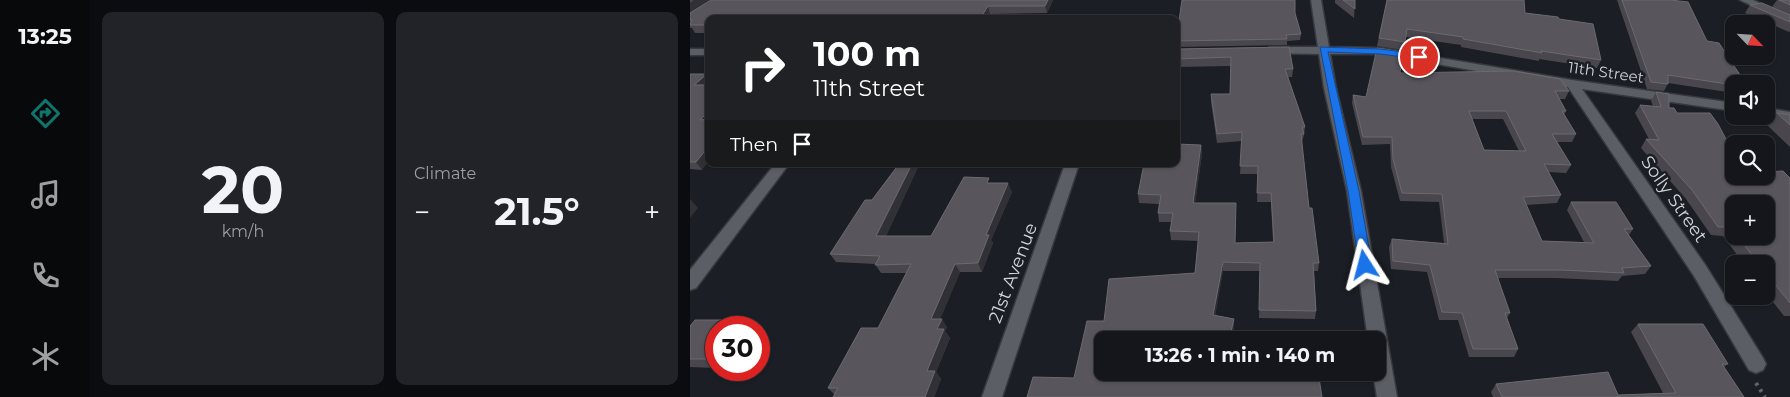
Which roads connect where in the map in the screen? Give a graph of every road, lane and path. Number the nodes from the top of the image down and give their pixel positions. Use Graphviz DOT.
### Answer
graph roads {
  1 [pos="1316,0"];
  2 [pos="1745,0"];
  3 [pos="1790,21"];
  4 [pos="1323,49"];
  5 [pos="1256,51"];
  6 [pos="690,52"];
  7 [pos="705,52"];
  8 [pos="1572,84"];
  9 [pos="1725,106"];
  10 [pos="1775,114"];
  11 [pos="1790,116"];
  12 [pos="780,167"];
  13 [pos="1071,167"];
  14 [pos="690,283"];
  15 [pos="1375,331"];
  16 [pos="1756,364"];
  17 [pos="1384,381"];
  18 [pos="992,397"];
  19 [pos="1387,397"];
  1 -- 4 [label="street"];
  2 -- 3 [label="street"];
  4 -- 5 [label="street, 11th Street"];
  4 -- 8 [label="street, 11th Street"];
  4 -- 15 [label="street"];
  6 -- 7 [label="street"];
  8 -- 9 [label="street, 11th Street"];
  8 -- 16 [label="street, Solly Street"];
  10 -- 11 [label="street"];
  12 -- 14 [label="street"];
  13 -- 18 [label="street, 21st Avenue"];
  17 -- 19 [label="street"];
}
